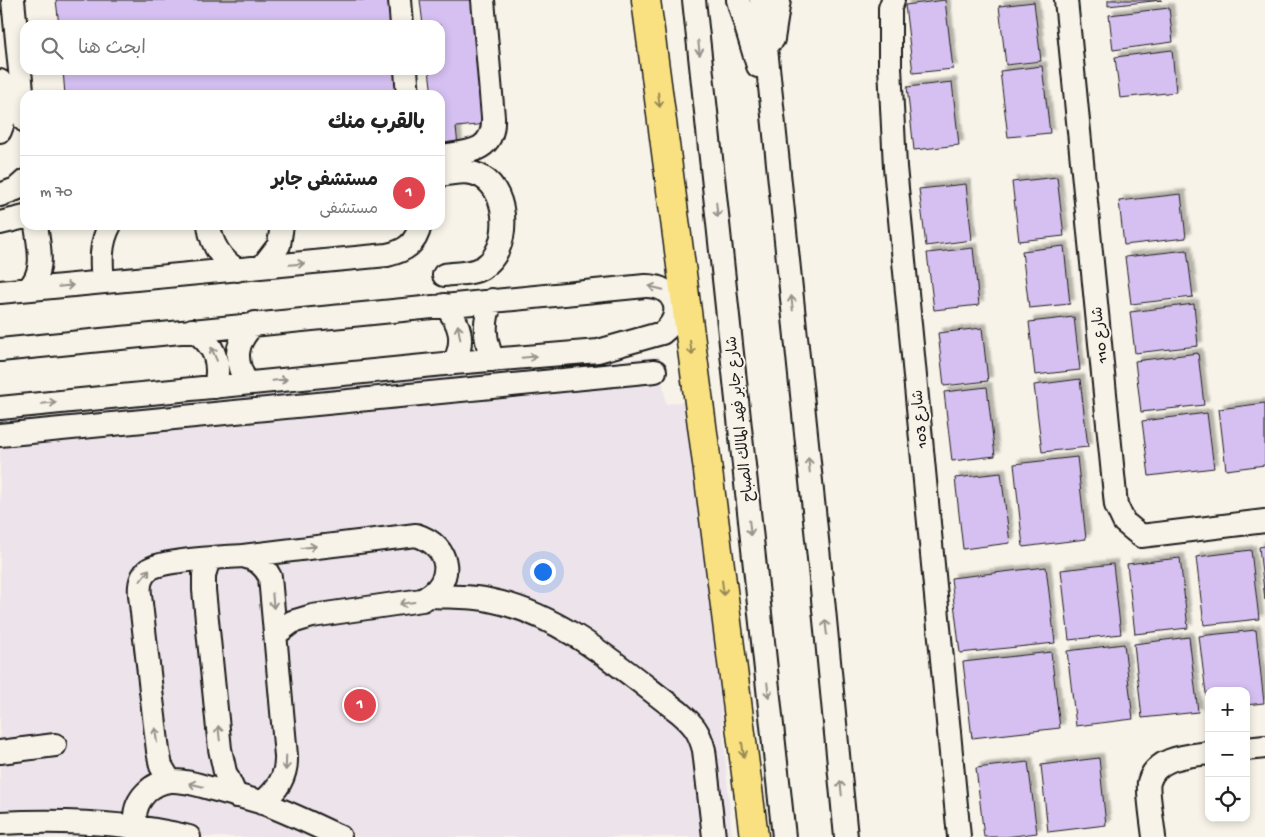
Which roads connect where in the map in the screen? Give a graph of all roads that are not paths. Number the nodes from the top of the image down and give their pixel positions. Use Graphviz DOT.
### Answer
graph roads {
  1 [pos="13,0"];
  2 [pos="400,0"];
  3 [pos="482,0"];
  4 [pos="646,0"];
  5 [pos="694,0"];
  6 [pos="738,0"];
  7 [pos="761,0"];
  8 [pos="779,0"];
  9 [pos="893,0"];
  10 [pos="1066,0"];
  11 [pos="0,2"];
  12 [pos="402,20"];
  13 [pos="767,70"];
  14 [pos="6,75"];
  15 [pos="406,75"];
  16 [pos="408,90"];
  17 [pos="771,99"];
  18 [pos="20,108"];
  19 [pos="20,122"];
  20 [pos="0,132"];
  21 [pos="445,155"];
  22 [pos="445,174"];
  23 [pos="20,185"];
  24 [pos="445,188"];
  25 [pos="0,195"];
  26 [pos="20,218"];
  27 [pos="0,223"];
  28 [pos="36,230"];
  29 [pos="108,230"];
  30 [pos="210,230"];
  31 [pos="281,230"];
  32 [pos="419,230"];
  33 [pos="262,267"];
  34 [pos="237,270"];
  35 [pos="103,282"];
  36 [pos="28,290"];
  37 [pos="0,292"];
  38 [pos="492,300"];
  39 [pos="444,305"];
  40 [pos="255,323"];
  41 [pos="192,330"];
  42 [pos="0,350"];
  43 [pos="493,360"];
  44 [pos="454,363"];
  45 [pos="655,371"];
  46 [pos="247,383"];
  47 [pos="215,387"];
  48 [pos="0,408"];
  49 [pos="0,435"];
  50 [pos="1265,521"];
  51 [pos="243,556"];
  52 [pos="209,559"];
  53 [pos="432,596"];
  54 [pos="276,634"];
  55 [pos="54,745"];
  56 [pos="1265,746"];
  57 [pos="1250,748"];
  58 [pos="0,752"];
  59 [pos="1205,754"];
  60 [pos="170,780"];
  61 [pos="236,796"];
  62 [pos="262,803"];
  63 [pos="0,823"];
  64 [pos="137,832"];
  65 [pos="188,837"];
  66 [pos="340,837"];
  67 [pos="714,837"];
  68 [pos="754,837"];
  69 [pos="784,837"];
  70 [pos="846,837"];
  71 [pos="959,837"];
  72 [pos="1154,837"];
  1 -- 11 [label="street"];
  1 -- 14 [label="street"];
  2 -- 12 [label="street"];
  3 -- 21 [label="street"];
  4 -- 68 [label="highway, one-way"];
  5 -- 69 [label="street, شارع جابر فهد المالك الصباح, one-way"];
  6 -- 17 [label="street"];
  7 -- 13 [label="street"];
  8 -- 13 [label="street"];
  9 -- 71 [label="street, شارع 103"];
  10 -- 50 [label="street, شارع 110"];
  13 -- 17 [label="street"];
  14 -- 18 [label="street"];
  14 -- 20 [label="street"];
  15 -- 16 [label="street"];
  70 -- 17 [label="street, one-way"];
  19 -- 20 [label="street"];
  22 -- 24 [label="street"];
  23 -- 25 [label="street"];
  26 -- 27 [label="street"];
  28 -- 36 [label="street"];
  29 -- 35 [label="street"];
  30 -- 34 [label="street"];
  31 -- 33 [label="street"];
  33 -- 32 [label="street, one-way"];
  33 -- 34 [label="street"];
  34 -- 35 [label="street"];
  36 -- 35 [label="street, one-way"];
  36 -- 37 [label="street"];
  38 -- 39 [label="street"];
  38 -- 43 [label="street"];
  43 -- 38 [label="street, one-way"];
  39 -- 40 [label="street"];
  44 -- 39 [label="street, one-way"];
  40 -- 41 [label="street"];
  40 -- 46 [label="street"];
  41 -- 42 [label="street"];
  47 -- 41 [label="street, one-way"];
  43 -- 44 [label="street"];
  46 -- 44 [label="street, one-way"];
  45 -- 49 [label="street"];
  46 -- 47 [label="street"];
  48 -- 47 [label="street, one-way"];
  51 -- 52 [label="street"];
  51 -- 53 [label="street, one-way"];
  51 -- 54 [label="street, one-way"];
  60 -- 52 [label="street, one-way"];
  61 -- 52 [label="street, one-way"];
  53 -- 54 [label="street, one-way"];
  53 -- 67 [label="street"];
  54 -- 62 [label="street, one-way"];
  55 -- 58 [label="street"];
  56 -- 57 [label="street"];
  59 -- 72 [label="street"];
  61 -- 60 [label="street, one-way"];
  60 -- 64 [label="street"];
  61 -- 62 [label="street"];
  62 -- 66 [label="street"];
  63 -- 64 [label="street"];
  64 -- 65 [label="street"];
}
